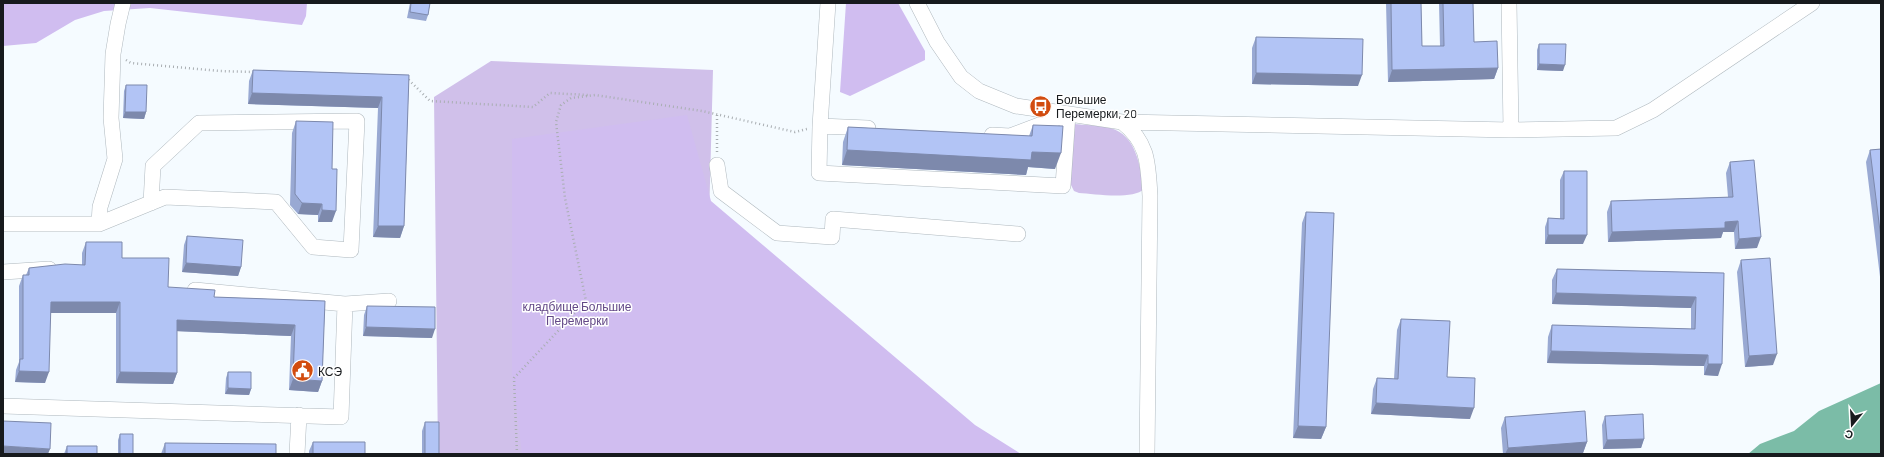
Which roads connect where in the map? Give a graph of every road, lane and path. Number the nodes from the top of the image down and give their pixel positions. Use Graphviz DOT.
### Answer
graph roads {
  1 [pos="124,3"];
  2 [pos="828,3"];
  3 [pos="917,3"];
  4 [pos="1509,3"];
  5 [pos="1812,3"];
  6 [pos="114,54"];
  7 [pos="258,72"];
  8 [pos="400,79"];
  9 [pos="595,95"];
  10 [pos="1068,114"];
  11 [pos="717,115"];
  12 [pos="1122,122"];
  13 [pos="820,126"];
  14 [pos="804,129"];
  15 [pos="884,129"];
  16 [pos="1511,130"];
  17 [pos="978,134"];
  18 [pos="717,165"];
  19 [pos="150,203"];
  20 [pos="3,224"];
  21 [pos="99,224"];
  22 [pos="1018,234"];
  23 [pos="56,268"];
  24 [pos="3,272"];
  25 [pos="182,289"];
  26 [pos="389,301"];
  27 [pos="345,304"];
  28 [pos="3,406"];
  29 [pos="299,416"];
  30 [pos="297,454"];
  31 [pos="517,454"];
  32 [pos="1147,454"];
  1 -- 6 [label="street"];
  2 -- 13 [label="street"];
  3 -- 10 [label="street"];
  4 -- 16 [label="street"];
  5 -- 16 [label="street"];
  6 -- 7 [label="path"];
  6 -- 21 [label="street"];
  8 -- 9 [label="path"];
  9 -- 11 [label="path"];
  9 -- 31 [label="path"];
  10 -- 12 [label="street"];
  10 -- 13 [label="street"];
  10 -- 17 [label="street"];
  11 -- 14 [label="path"];
  11 -- 18 [label="path"];
  12 -- 16 [label="street"];
  12 -- 32 [label="street"];
  13 -- 15 [label="street"];
  18 -- 22 [label="street"];
  19 -- 19 [label="street"];
  19 -- 21 [label="street"];
  20 -- 21 [label="street"];
  23 -- 24 [label="street"];
  25 -- 27 [label="street"];
  26 -- 27 [label="street"];
  27 -- 29 [label="street"];
  28 -- 29 [label="street"];
  29 -- 30 [label="street"];
}
